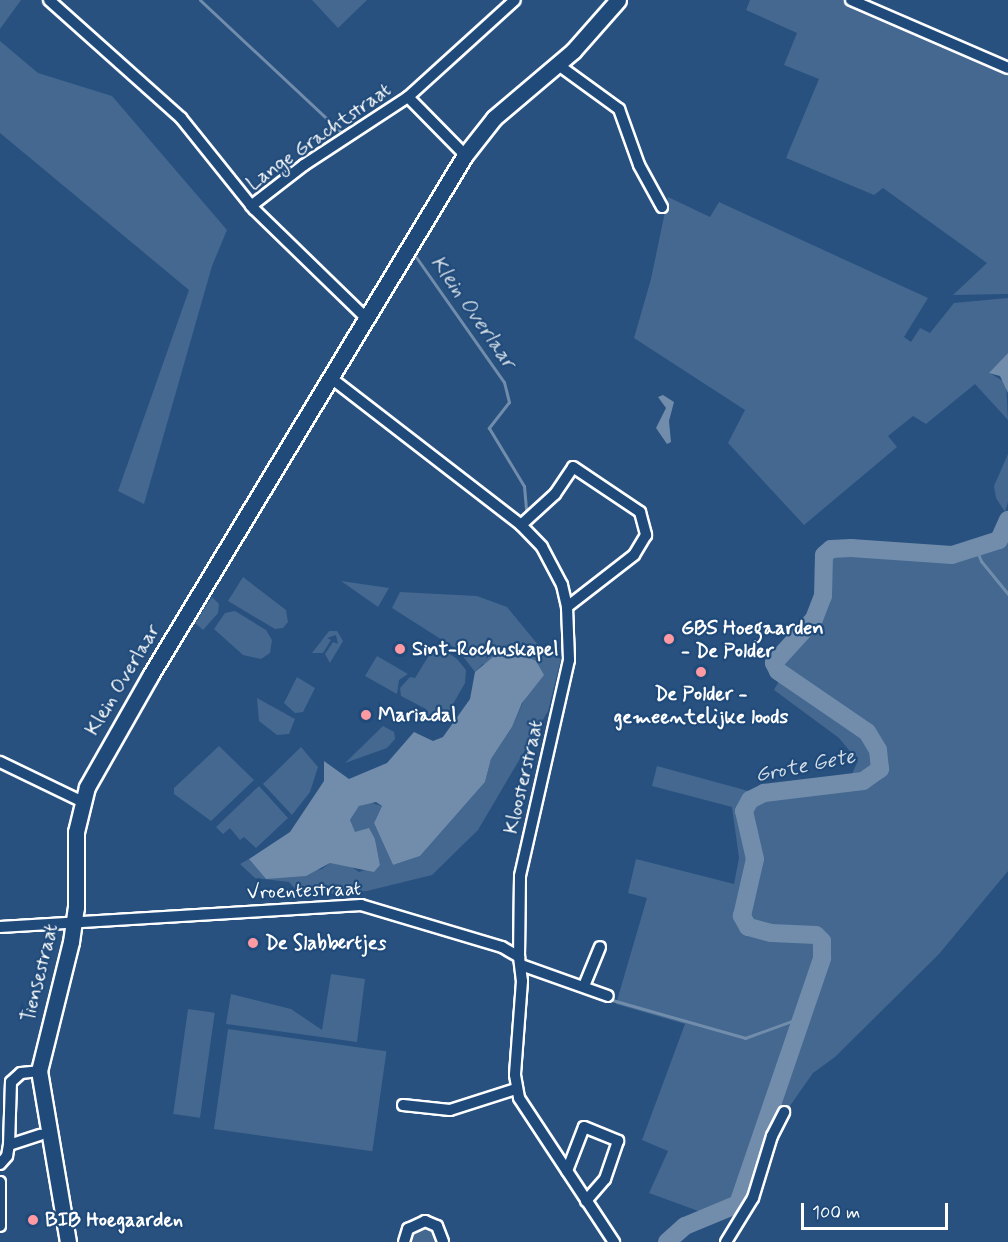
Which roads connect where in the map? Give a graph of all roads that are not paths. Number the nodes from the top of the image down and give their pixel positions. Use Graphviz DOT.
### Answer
graph roads {
  1 [pos="49,0"];
  2 [pos="515,0"];
  3 [pos="618,0"];
  4 [pos="851,0"];
  5 [pos="557,64"];
  6 [pos="1008,68"];
  7 [pos="408,97"];
  8 [pos="465,155"];
  9 [pos="251,206"];
  10 [pos="662,207"];
  11 [pos="366,318"];
  12 [pos="331,378"];
  13 [pos="521,525"];
  14 [pos="567,607"];
  15 [pos="0,762"];
  16 [pos="81,801"];
  17 [pos="74,922"];
  18 [pos="0,927"];
  19 [pos="600,947"];
  20 [pos="520,961"];
  21 [pos="584,986"];
  22 [pos="608,996"];
  23 [pos="39,1071"];
  24 [pos="516,1089"];
  25 [pos="403,1106"];
  26 [pos="784,1112"];
  27 [pos="40,1135"];
  28 [pos="9,1145"];
  29 [pos="0,1164"];
  30 [pos="567,1171"];
  31 [pos="0,1182"];
  32 [pos="586,1201"];
  33 [pos="0,1226"];
  34 [pos="68,1242"];
  35 [pos="404,1242"];
  36 [pos="443,1242"];
  37 [pos="614,1242"];
  38 [pos="726,1242"];
  1 -- 9 [label="street, Lange Grachtstraat"];
  2 -- 7 [label="street, Lange Grachtstraat"];
  3 -- 5 [label="main road, Klein Overlaar"];
  4 -- 6 [label="street"];
  5 -- 8 [label="main road, Klein Overlaar"];
  5 -- 10 [label="street"];
  7 -- 8 [label="street, Lange Grachtstraat"];
  7 -- 9 [label="street, Lange Grachtstraat"];
  8 -- 11 [label="main road, Klein Overlaar"];
  9 -- 11 [label="street, Lange Grachtstraat"];
  11 -- 12 [label="main road, Klein Overlaar"];
  12 -- 13 [label="street, Kloosterstraat"];
  12 -- 16 [label="main road, Klein Overlaar"];
  13 -- 14 [label="street, Kloosterstraat"];
  13 -- 14 [label="street"];
  14 -- 20 [label="street, Kloosterstraat"];
  15 -- 16 [label="street"];
  16 -- 17 [label="main road, Tiensestraat"];
  17 -- 18 [label="street, Vroentestraat"];
  17 -- 20 [label="street, Vroentestraat"];
  17 -- 23 [label="main road, Tiensestraat"];
  19 -- 21 [label="street"];
  20 -- 21 [label="street, Vroentestraat"];
  20 -- 24 [label="street"];
  21 -- 22 [label="street, Vroentestraat"];
  23 -- 28 [label="street"];
  23 -- 34 [label="main road, Tiensestraat"];
  24 -- 25 [label="street"];
  24 -- 30 [label="street"];
  26 -- 38 [label="street"];
  27 -- 28 [label="street"];
  28 -- 29 [label="street"];
  30 -- 32 [label="street"];
  30 -- 32 [label="street"];
  31 -- 33 [label="street"];
  32 -- 37 [label="street"];
  35 -- 36 [label="street"];
}
